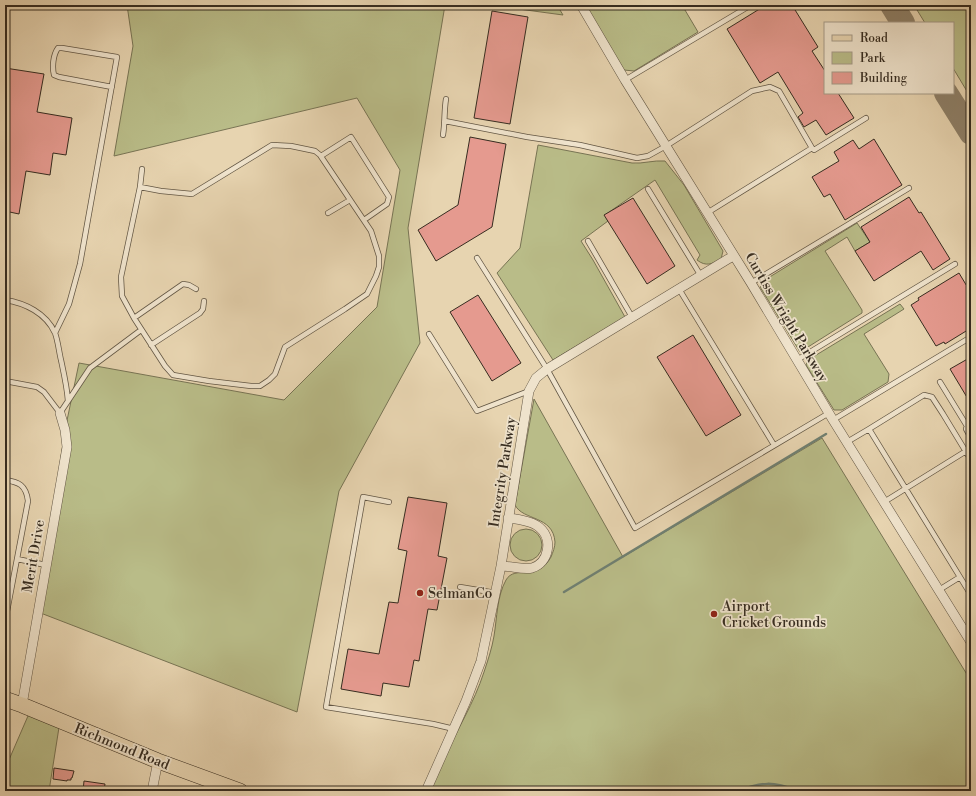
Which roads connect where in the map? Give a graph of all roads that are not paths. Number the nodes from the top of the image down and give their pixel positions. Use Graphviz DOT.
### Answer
graph roads {
  1 [pos="581,5"];
  2 [pos="751,5"];
  3 [pos="625,80"];
  4 [pos="112,87"];
  5 [pos="446,99"];
  6 [pos="866,118"];
  7 [pos="445,121"];
  8 [pos="443,135"];
  9 [pos="666,146"];
  10 [pos="812,148"];
  11 [pos="321,156"];
  12 [pos="142,170"];
  13 [pos="140,187"];
  14 [pos="909,188"];
  15 [pos="648,189"];
  16 [pos="350,200"];
  17 [pos="328,213"];
  18 [pos="707,213"];
  19 [pos="364,220"];
  20 [pos="588,241"];
  21 [pos="733,256"];
  22 [pos="477,258"];
  23 [pos="955,264"];
  24 [pos="701,276"];
  25 [pos="750,283"];
  26 [pos="196,289"];
  27 [pos="679,289"];
  28 [pos="5,300"];
  29 [pos="204,300"];
  30 [pos="632,317"];
  31 [pos="134,318"];
  32 [pos="141,330"];
  33 [pos="55,333"];
  34 [pos="429,334"];
  35 [pos="971,337"];
  36 [pos="151,346"];
  37 [pos="797,360"];
  38 [pos="547,369"];
  39 [pos="5,381"];
  40 [pos="940,382"];
  41 [pos="529,391"];
  42 [pos="68,401"];
  43 [pos="60,412"];
  44 [pos="831,416"];
  45 [pos="966,426"];
  46 [pos="869,429"];
  47 [pos="971,429"];
  48 [pos="971,438"];
  49 [pos="847,442"];
  50 [pos="774,445"];
  51 [pos="971,448"];
  52 [pos="966,451"];
  53 [pos="971,460"];
  54 [pos="5,480"];
  55 [pos="906,489"];
  56 [pos="389,502"];
  57 [pos="884,502"];
  58 [pos="508,518"];
  59 [pos="17,559"];
  60 [pos="46,565"];
  61 [pos="501,566"];
  62 [pos="960,577"];
  63 [pos="460,587"];
  64 [pos="939,590"];
  65 [pos="496,593"];
  66 [pos="971,595"];
  67 [pos="5,622"];
  68 [pos="971,642"];
  69 [pos="5,699"];
  70 [pos="22,705"];
  71 [pos="454,729"];
  72 [pos="158,761"];
  73 [pos="152,791"];
  74 [pos="240,791"];
  75 [pos="426,791"];
  1 -- 3 [label="street, Curtiss Wright Parkway"];
  2 -- 3 [label="lane"];
  3 -- 9 [label="street, Curtiss Wright Parkway"];
  4 -- 4 [label="lane"];
  4 -- 33 [label="lane"];
  5 -- 7 [label="lane"];
  6 -- 10 [label="lane"];
  7 -- 8 [label="lane"];
  7 -- 9 [label="lane"];
  9 -- 10 [label="lane"];
  9 -- 18 [label="street, Curtiss Wright Parkway"];
  10 -- 18 [label="lane"];
  11 -- 13 [label="lane"];
  11 -- 16 [label="lane"];
  11 -- 19 [label="lane"];
  12 -- 13 [label="lane"];
  13 -- 31 [label="lane"];
  14 -- 25 [label="lane"];
  15 -- 24 [label="lane"];
  16 -- 17 [label="lane"];
  16 -- 19 [label="lane"];
  18 -- 21 [label="street, Curtiss Wright Parkway"];
  19 -- 36 [label="lane"];
  20 -- 30 [label="lane"];
  21 -- 24 [label="street, Integrity Parkway"];
  21 -- 25 [label="street, Curtiss Wright Parkway"];
  22 -- 38 [label="lane"];
  23 -- 37 [label="lane"];
  24 -- 27 [label="street, Integrity Parkway"];
  25 -- 37 [label="street, Curtiss Wright Parkway"];
  26 -- 31 [label="lane"];
  27 -- 30 [label="street, Integrity Parkway"];
  27 -- 50 [label="lane"];
  28 -- 33 [label="lane"];
  29 -- 36 [label="lane"];
  30 -- 38 [label="street, Integrity Parkway"];
  31 -- 32 [label="lane"];
  32 -- 36 [label="lane"];
  32 -- 42 [label="lane"];
  33 -- 42 [label="lane"];
  34 -- 41 [label="lane"];
  35 -- 44 [label="lane"];
  37 -- 44 [label="street, Curtiss Wright Parkway"];
  38 -- 41 [label="street, Integrity Parkway"];
  38 -- 50 [label="lane"];
  39 -- 43 [label="lane"];
  40 -- 45 [label="lane"];
  41 -- 58 [label="street, Integrity Parkway"];
  42 -- 43 [label="lane"];
  43 -- 60 [label="street, Merit Drive"];
  44 -- 49 [label="street, Curtiss Wright Parkway"];
  44 -- 50 [label="lane"];
  45 -- 47 [label="lane"];
  45 -- 48 [label="lane"];
  46 -- 49 [label="lane"];
  46 -- 52 [label="lane"];
  46 -- 55 [label="lane"];
  49 -- 57 [label="street, Curtiss Wright Parkway"];
  51 -- 52 [label="lane"];
  52 -- 53 [label="lane"];
  52 -- 55 [label="lane"];
  54 -- 59 [label="lane"];
  55 -- 57 [label="lane"];
  55 -- 62 [label="lane"];
  56 -- 71 [label="lane"];
  57 -- 64 [label="street, Curtiss Wright Parkway"];
  58 -- 61 [label="street, Integrity Parkway"];
  58 -- 61 [label="street"];
  59 -- 60 [label="lane"];
  59 -- 67 [label="lane"];
  60 -- 70 [label="street, Merit Drive"];
  61 -- 65 [label="street, Integrity Parkway"];
  62 -- 64 [label="lane"];
  62 -- 66 [label="lane"];
  63 -- 65 [label="lane"];
  64 -- 68 [label="street, Curtiss Wright Parkway"];
  65 -- 71 [label="street, Integrity Parkway"];
  69 -- 70 [label="main road, Richmond Road"];
  70 -- 72 [label="main road, Richmond Road"];
  71 -- 75 [label="street, Integrity Parkway"];
  72 -- 73 [label="street"];
  72 -- 74 [label="main road, Richmond Road"];
}
